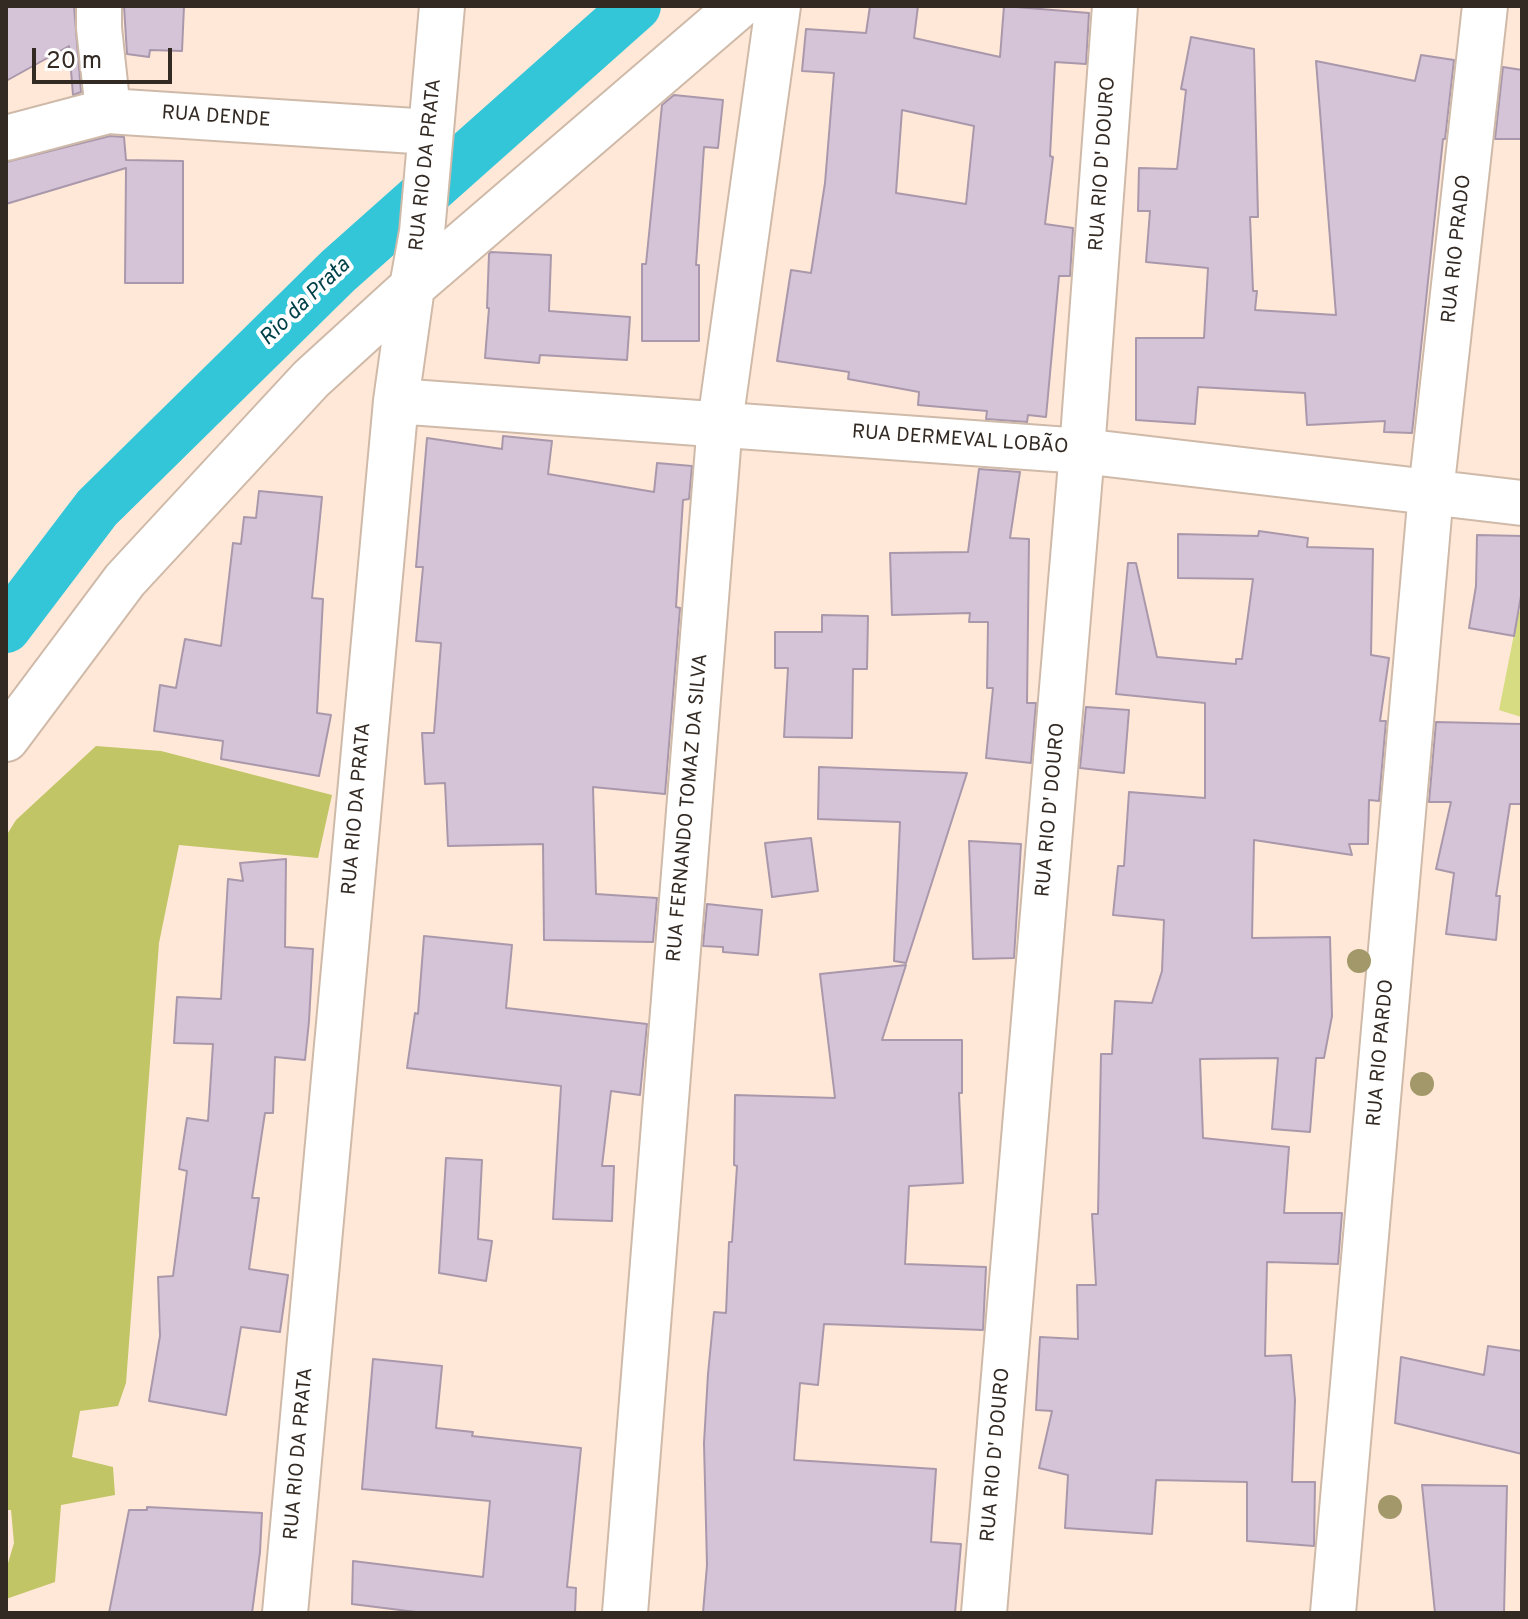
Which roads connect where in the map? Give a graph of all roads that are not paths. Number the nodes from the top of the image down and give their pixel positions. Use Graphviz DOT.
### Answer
graph roads {
  1 [pos="99,6"];
  2 [pos="442,6"];
  3 [pos="739,6"];
  4 [pos="778,6"];
  5 [pos="1115,6"];
  6 [pos="1485,6"];
  7 [pos="108,111"];
  8 [pos="6,138"];
  9 [pos="430,140"];
  10 [pos="412,287"];
  11 [pos="396,401"];
  12 [pos="720,423"];
  13 [pos="1082,451"];
  14 [pos="1431,492"];
  15 [pos="1522,503"];
  16 [pos="6,739"];
  17 [pos="285,1613"];
  18 [pos="625,1613"];
  19 [pos="984,1613"];
  20 [pos="1333,1613"];
  1 -- 7 [label="street"];
  2 -- 9 [label="street, RUA RIO DA PRATA"];
  3 -- 10 [label="street"];
  4 -- 12 [label="street, RUA FERNANDO TOMAZ DA SILVA"];
  5 -- 13 [label="street, RUA RIO D' DOURO"];
  6 -- 14 [label="street, RUA RIO PRADO"];
  7 -- 8 [label="street, RUA DENDE"];
  7 -- 9 [label="street, RUA DENDE"];
  9 -- 10 [label="street, RUA RIO DA PRATA"];
  10 -- 11 [label="street, RUA RIO DA PRATA"];
  10 -- 16 [label="street"];
  11 -- 12 [label="street, RUA DERMEVAL LOBÃO"];
  11 -- 17 [label="street, RUA RIO DA PRATA"];
  12 -- 13 [label="street, RUA DERMEVAL LOBÃO"];
  12 -- 18 [label="street, RUA FERNANDO TOMAZ DA SILVA"];
  13 -- 14 [label="street, RUA DERMEVAL LOBÃO"];
  13 -- 19 [label="street, RUA RIO D' DOURO"];
  14 -- 15 [label="street, RUA DERMEVAL LOBÃO"];
  14 -- 20 [label="street, RUA RIO PARDO"];
}
